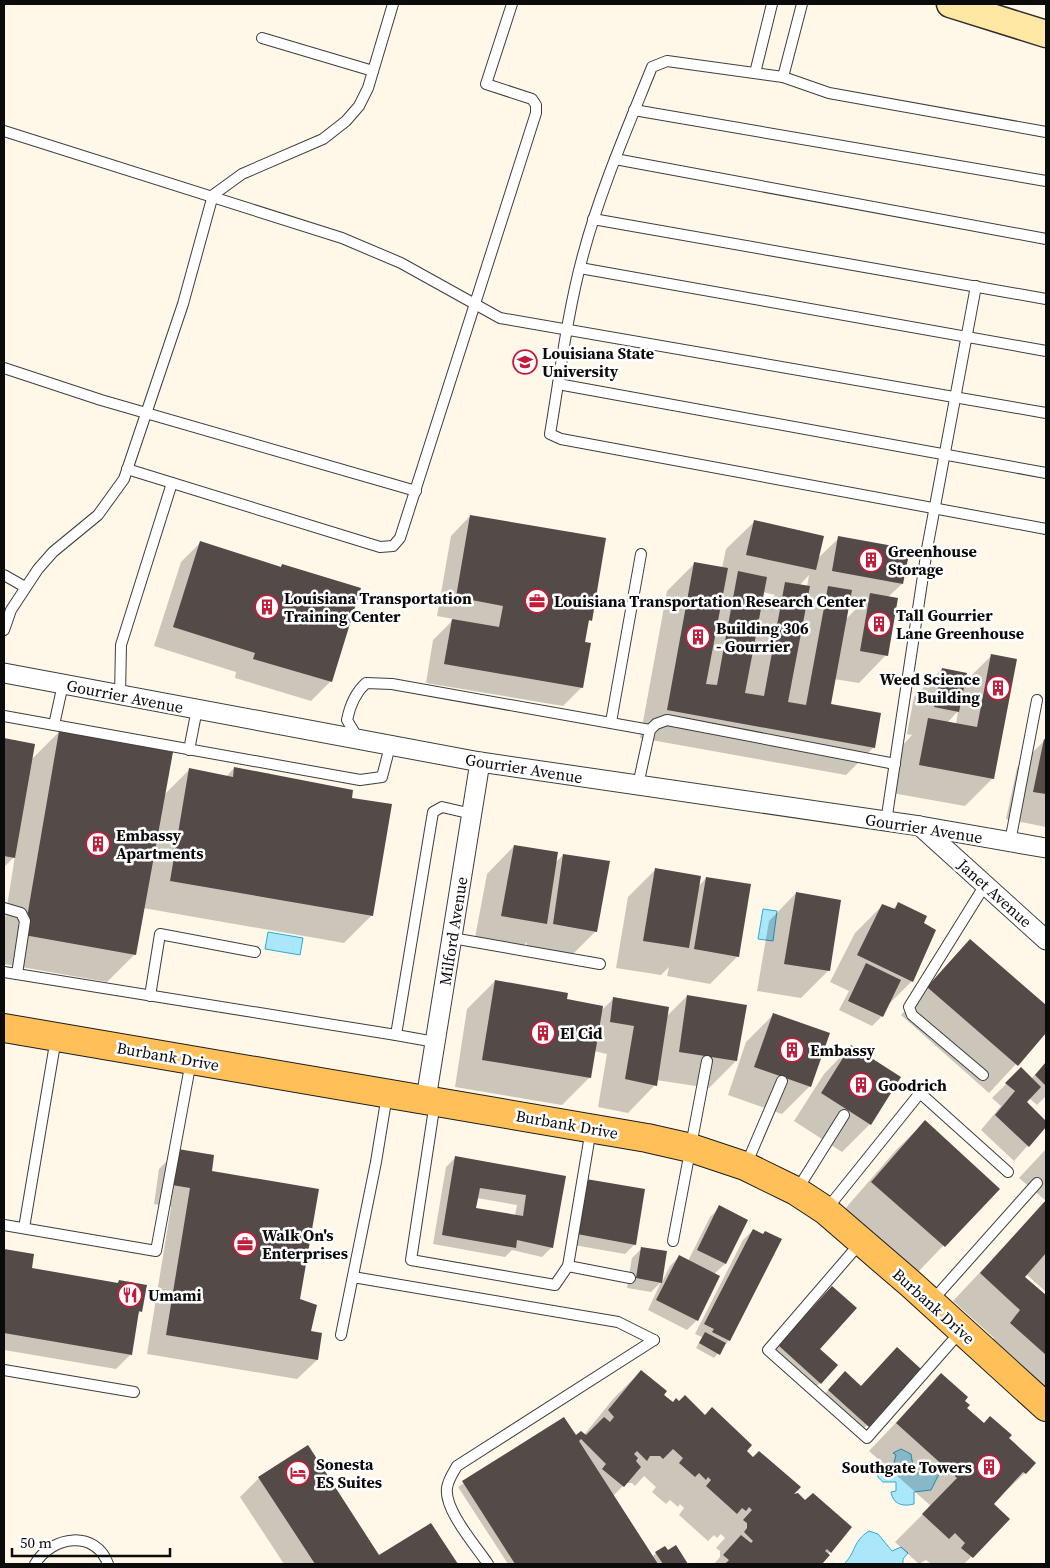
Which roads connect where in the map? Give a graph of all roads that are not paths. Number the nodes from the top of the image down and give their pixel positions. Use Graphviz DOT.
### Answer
graph roads {
  1 [pos="393,4"];
  2 [pos="512,4"];
  3 [pos="772,4"];
  4 [pos="802,4"];
  5 [pos="950,4"];
  6 [pos="1046,34"];
  7 [pos="262,38"];
  8 [pos="373,71"];
  9 [pos="755,72"];
  10 [pos="783,77"];
  11 [pos="634,110"];
  12 [pos="4,131"];
  13 [pos="1046,132"];
  14 [pos="616,158"];
  15 [pos="1046,181"];
  16 [pos="213,196"];
  17 [pos="593,219"];
  18 [pos="1046,239"];
  19 [pos="580,268"];
  20 [pos="976,286"];
  21 [pos="1046,299"];
  22 [pos="476,305"];
  23 [pos="567,330"];
  24 [pos="967,336"];
  25 [pos="1046,350"];
  26 [pos="4,368"];
  27 [pos="558,384"];
  28 [pos="956,396"];
  29 [pos="147,413"];
  30 [pos="1046,413"];
  31 [pos="944,455"];
  32 [pos="128,469"];
  33 [pos="1046,473"];
  34 [pos="172,483"];
  35 [pos="416,491"];
  36 [pos="934,508"];
  37 [pos="1046,529"];
  38 [pos="641,554"];
  39 [pos="4,575"];
  40 [pos="25,587"];
  41 [pos="4,630"];
  42 [pos="4,673"];
  43 [pos="62,684"];
  44 [pos="120,695"];
  45 [pos="1037,700"];
  46 [pos="197,709"];
  47 [pos="4,716"];
  48 [pos="611,722"];
  49 [pos="54,725"];
  50 [pos="650,730"];
  51 [pos="360,741"];
  52 [pos="390,746"];
  53 [pos="189,750"];
  54 [pos="480,762"];
  55 [pos="895,764"];
  56 [pos="638,785"];
  57 [pos="472,814"];
  58 [pos="886,822"];
  59 [pos="920,826"];
  60 [pos="1010,842"];
  61 [pos="1046,848"];
  62 [pos="985,885"];
  63 [pos="4,908"];
  64 [pos="452,938"];
  65 [pos="1046,940"];
  66 [pos="255,952"];
  67 [pos="600,964"];
  68 [pos="4,972"];
  69 [pos="17,974"];
  70 [pos="150,996"];
  71 [pos="4,1028"];
  72 [pos="396,1035"];
  73 [pos="56,1037"];
  74 [pos="435,1042"];
  75 [pos="191,1060"];
  76 [pos="707,1061"];
  77 [pos="983,1075"];
  78 [pos="782,1081"];
  79 [pos="388,1093"];
  80 [pos="431,1100"];
  81 [pos="844,1114"];
  82 [pos="591,1129"];
  83 [pos="691,1148"];
  84 [pos="745,1166"];
  85 [pos="1008,1172"];
  86 [pos="1037,1183"];
  87 [pos="796,1191"];
  88 [pos="825,1210"];
  89 [pos="4,1225"];
  90 [pos="24,1228"];
  91 [pos="672,1241"];
  92 [pos="862,1241"];
  93 [pos="568,1266"];
  94 [pos="353,1276"];
  95 [pos="630,1278"];
  96 [pos="931,1303"];
  97 [pos="962,1330"];
  98 [pos="341,1335"];
  99 [pos="4,1370"];
  100 [pos="134,1392"];
  101 [pos="1046,1407"];
  102 [pos="35,1564"];
  103 [pos="108,1564"];
  104 [pos="488,1564"];
  1 -- 8 [label="lane"];
  2 -- 22 [label="lane"];
  3 -- 9 [label="lane"];
  4 -- 10 [label="lane"];
  5 -- 6 [label="street"];
  7 -- 8 [label="lane"];
  8 -- 16 [label="lane"];
  9 -- 10 [label="lane"];
  9 -- 11 [label="lane"];
  10 -- 13 [label="lane"];
  11 -- 14 [label="lane"];
  11 -- 15 [label="lane"];
  12 -- 16 [label="lane"];
  14 -- 17 [label="lane"];
  14 -- 18 [label="lane"];
  16 -- 22 [label="lane"];
  16 -- 29 [label="lane"];
  17 -- 19 [label="lane"];
  17 -- 20 [label="lane"];
  19 -- 23 [label="lane"];
  19 -- 24 [label="lane"];
  20 -- 21 [label="lane"];
  20 -- 24 [label="lane"];
  22 -- 23 [label="lane"];
  22 -- 35 [label="lane"];
  23 -- 27 [label="lane"];
  23 -- 28 [label="lane"];
  24 -- 25 [label="lane"];
  24 -- 28 [label="lane"];
  26 -- 29 [label="lane"];
  27 -- 31 [label="lane"];
  27 -- 36 [label="lane"];
  28 -- 30 [label="lane"];
  28 -- 31 [label="lane"];
  29 -- 32 [label="lane"];
  29 -- 35 [label="lane"];
  31 -- 33 [label="lane"];
  31 -- 36 [label="lane"];
  32 -- 34 [label="lane"];
  32 -- 40 [label="lane"];
  34 -- 35 [label="lane"];
  34 -- 44 [label="lane"];
  36 -- 37 [label="lane"];
  36 -- 55 [label="lane"];
  38 -- 48 [label="lane"];
  39 -- 40 [label="lane"];
  40 -- 41 [label="lane"];
  42 -- 43 [label="street, Gourrier Avenue"];
  43 -- 44 [label="street, Gourrier Avenue"];
  43 -- 49 [label="lane"];
  44 -- 46 [label="street, Gourrier Avenue"];
  45 -- 60 [label="lane"];
  46 -- 51 [label="street, Gourrier Avenue"];
  46 -- 53 [label="lane"];
  47 -- 49 [label="lane"];
  48 -- 50 [label="lane"];
  48 -- 51 [label="lane"];
  49 -- 53 [label="lane"];
  50 -- 55 [label="lane"];
  50 -- 56 [label="lane"];
  51 -- 52 [label="street, Gourrier Avenue"];
  52 -- 53 [label="lane"];
  52 -- 54 [label="street, Gourrier Avenue"];
  54 -- 56 [label="street, Gourrier Avenue"];
  54 -- 57 [label="street, Milford Avenue"];
  55 -- 58 [label="lane"];
  56 -- 58 [label="street, Gourrier Avenue"];
  57 -- 64 [label="street, Milford Avenue"];
  57 -- 72 [label="lane"];
  58 -- 59 [label="street, Gourrier Avenue"];
  59 -- 60 [label="street, Gourrier Avenue"];
  59 -- 62 [label="street, Janet Avenue"];
  60 -- 61 [label="street, Gourrier Avenue"];
  62 -- 65 [label="street, Janet Avenue"];
  62 -- 77 [label="lane"];
  63 -- 69 [label="lane"];
  64 -- 67 [label="lane"];
  64 -- 74 [label="street, Milford Avenue"];
  66 -- 70 [label="lane"];
  68 -- 69 [label="lane"];
  69 -- 70 [label="lane"];
  70 -- 72 [label="lane"];
  71 -- 73 [label="main road, Burbank Drive"];
  72 -- 74 [label="lane"];
  73 -- 75 [label="main road, Burbank Drive"];
  73 -- 90 [label="lane"];
  74 -- 80 [label="street, Milford Avenue"];
  75 -- 79 [label="main road, Burbank Drive"];
  75 -- 90 [label="lane"];
  76 -- 83 [label="lane"];
  78 -- 84 [label="lane"];
  79 -- 80 [label="main road, Burbank Drive"];
  79 -- 94 [label="lane"];
  80 -- 82 [label="main road, Burbank Drive"];
  80 -- 93 [label="lane"];
  81 -- 87 [label="lane"];
  82 -- 83 [label="main road, Burbank Drive"];
  82 -- 93 [label="lane"];
  83 -- 84 [label="main road, Burbank Drive"];
  83 -- 91 [label="lane"];
  84 -- 87 [label="main road, Burbank Drive"];
  85 -- 88 [label="lane"];
  86 -- 96 [label="lane"];
  87 -- 88 [label="main road, Burbank Drive"];
  88 -- 92 [label="main road, Burbank Drive"];
  89 -- 90 [label="lane"];
  92 -- 96 [label="main road, Burbank Drive"];
  92 -- 97 [label="lane"];
  93 -- 95 [label="lane"];
  94 -- 98 [label="lane"];
  94 -- 104 [label="lane"];
  96 -- 97 [label="main road, Burbank Drive"];
  97 -- 101 [label="main road, Burbank Drive"];
  99 -- 100 [label="lane"];
  102 -- 103 [label="lane"];
}
